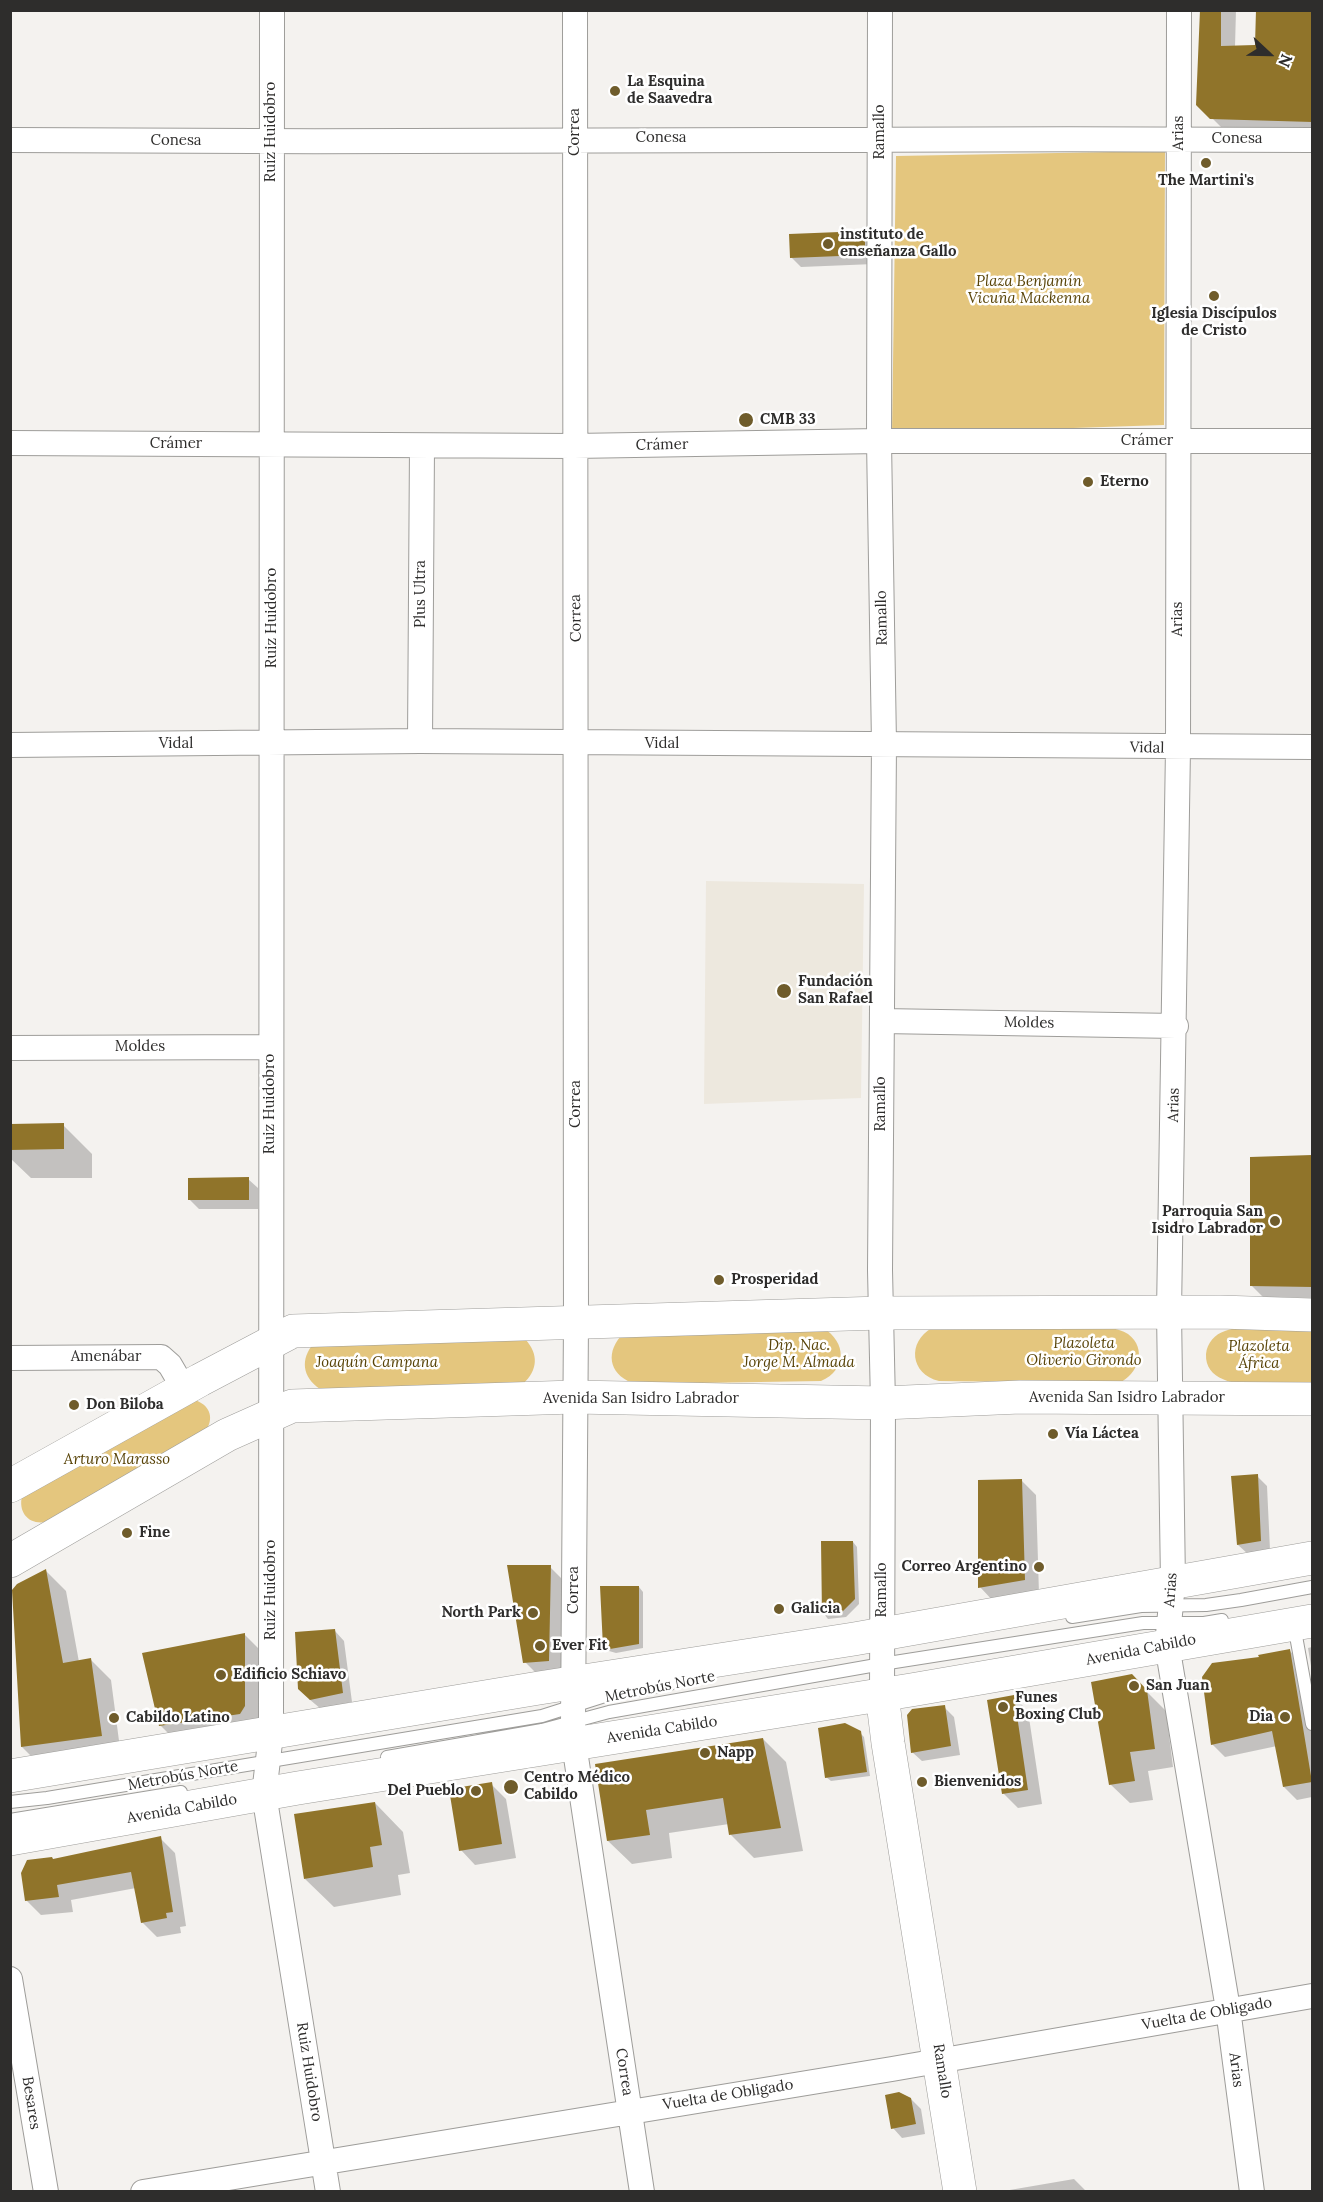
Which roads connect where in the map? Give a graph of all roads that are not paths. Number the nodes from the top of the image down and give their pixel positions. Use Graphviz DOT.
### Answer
graph roads {
  1 [pos="272,10"];
  2 [pos="575,10"];
  3 [pos="880,10"];
  4 [pos="1179,10"];
  5 [pos="879,138"];
  6 [pos="575,139"];
  7 [pos="1179,139"];
  8 [pos="10,140"];
  9 [pos="1312,140"];
  10 [pos="270,142"];
  11 [pos="879,441"];
  12 [pos="1178,441"];
  13 [pos="1312,441"];
  14 [pos="10,443"];
  15 [pos="271,444"];
  16 [pos="422,446"];
  17 [pos="574,446"];
  18 [pos="420,741"];
  19 [pos="273,743"];
  20 [pos="577,744"];
  21 [pos="884,744"];
  22 [pos="10,745"];
  23 [pos="1312,747"];
  24 [pos="1178,748"];
  25 [pos="882,1021"];
  26 [pos="1176,1026"];
  27 [pos="270,1047"];
  28 [pos="10,1048"];
  29 [pos="1169,1312"];
  30 [pos="881,1313"];
  31 [pos="1312,1315"];
  32 [pos="576,1322"];
  33 [pos="270,1343"];
  34 [pos="10,1358"];
  35 [pos="184,1389"];
  36 [pos="574,1397"];
  37 [pos="1170,1398"];
  38 [pos="1312,1399"];
  39 [pos="883,1403"];
  40 [pos="271,1414"];
  41 [pos="10,1486"];
  42 [pos="1312,1558"];
  43 [pos="10,1561"];
  44 [pos="1312,1587"];
  45 [pos="1170,1614"];
  46 [pos="1237,1617"];
  47 [pos="1061,1619"];
  48 [pos="1303,1622"];
  49 [pos="884,1657"];
  50 [pos="819,1658"];
  51 [pos="679,1682"];
  52 [pos="574,1713"];
  53 [pos="1312,1724"];
  54 [pos="369,1761"];
  55 [pos="266,1771"];
  56 [pos="10,1776"];
  57 [pos="197,1790"];
  58 [pos="10,1802"];
  59 [pos="10,1820"];
  60 [pos="10,1839"];
  61 [pos="10,1979"];
  62 [pos="1312,1996"];
  63 [pos="1228,2009"];
  64 [pos="940,2061"];
  65 [pos="630,2111"];
  66 [pos="323,2160"];
  67 [pos="46,2192"];
  68 [pos="143,2192"];
  69 [pos="328,2192"];
  70 [pos="642,2192"];
  71 [pos="960,2192"];
  72 [pos="1252,2192"];
  1 -- 10 [label="street, Ruiz Huidobro"];
  2 -- 6 [label="street, Correa"];
  3 -- 5 [label="street, Ramallo"];
  4 -- 7 [label="street, Arias"];
  5 -- 6 [label="street, Conesa"];
  5 -- 7 [label="street, Conesa"];
  5 -- 11 [label="street, Ramallo"];
  6 -- 10 [label="street, Conesa"];
  6 -- 17 [label="street, Correa"];
  7 -- 9 [label="street, Conesa"];
  7 -- 12 [label="street, Arias"];
  8 -- 10 [label="street, Conesa"];
  10 -- 15 [label="street, Ruiz Huidobro"];
  11 -- 12 [label="street, Crámer"];
  11 -- 17 [label="street, Crámer"];
  11 -- 21 [label="street, Ramallo"];
  12 -- 13 [label="street, Crámer"];
  12 -- 24 [label="street, Arias"];
  14 -- 15 [label="street, Crámer"];
  15 -- 16 [label="street, Crámer"];
  15 -- 19 [label="street, Ruiz Huidobro"];
  16 -- 17 [label="street, Crámer"];
  16 -- 18 [label="street, Plus Ultra"];
  17 -- 20 [label="street, Correa"];
  18 -- 19 [label="street, Vidal"];
  18 -- 20 [label="street, Vidal"];
  19 -- 22 [label="street, Vidal"];
  19 -- 27 [label="street, Ruiz Huidobro"];
  20 -- 21 [label="street, Vidal"];
  20 -- 32 [label="street, Correa"];
  21 -- 24 [label="street, Vidal"];
  21 -- 25 [label="street, Ramallo"];
  23 -- 24 [label="street, Vidal"];
  24 -- 26 [label="street, Arias"];
  25 -- 26 [label="street, Moldes"];
  25 -- 30 [label="street, Ramallo"];
  26 -- 29 [label="street, Arias"];
  27 -- 28 [label="street, Moldes"];
  27 -- 33 [label="street, Ruiz Huidobro"];
  29 -- 30 [label="street"];
  29 -- 31 [label="street"];
  29 -- 37 [label="street, Arias"];
  30 -- 32 [label="street"];
  30 -- 39 [label="street, Ramallo"];
  32 -- 33 [label="street"];
  32 -- 36 [label="street, Correa"];
  33 -- 35 [label="street"];
  33 -- 40 [label="street, Ruiz Huidobro"];
  34 -- 35 [label="street, Amenábar"];
  35 -- 41 [label="street"];
  36 -- 39 [label="street, Avenida San Isidro Labrador"];
  36 -- 40 [label="street, Avenida San Isidro Labrador"];
  36 -- 52 [label="street, Correa"];
  37 -- 38 [label="street, Avenida San Isidro Labrador"];
  37 -- 39 [label="street, Avenida San Isidro Labrador"];
  37 -- 45 [label="street, Arias"];
  39 -- 49 [label="street, Ramallo"];
  40 -- 43 [label="street, Avenida San Isidro Labrador"];
  40 -- 55 [label="street, Ruiz Huidobro"];
  42 -- 45 [label="street, Avenida Cabildo"];
  44 -- 45 [label="lane"];
  45 -- 46 [label="lane"];
  45 -- 47 [label="lane"];
  45 -- 48 [label="street, Avenida Cabildo"];
  45 -- 49 [label="street, Avenida Cabildo"];
  45 -- 49 [label="street, Avenida Cabildo"];
  45 -- 63 [label="street, Arias"];
  48 -- 53 [label="lane"];
  49 -- 50 [label="lane"];
  49 -- 52 [label="street, Avenida Cabildo"];
  49 -- 52 [label="street, Avenida Cabildo"];
  49 -- 64 [label="street, Ramallo"];
  51 -- 52 [label="lane, Metrobús Norte"];
  52 -- 54 [label="lane, Metrobús Norte"];
  52 -- 55 [label="street, Avenida Cabildo"];
  52 -- 55 [label="street, Avenida Cabildo"];
  52 -- 65 [label="street, Correa"];
  55 -- 56 [label="street, Avenida Cabildo"];
  55 -- 58 [label="lane, Metrobús Norte"];
  55 -- 60 [label="street, Avenida Cabildo"];
  55 -- 66 [label="street, Ruiz Huidobro"];
  57 -- 59 [label="lane, Metrobús Norte"];
  61 -- 67 [label="street, Besares"];
  62 -- 63 [label="street, Vuelta de Obligado"];
  63 -- 64 [label="street, Vuelta de Obligado"];
  63 -- 72 [label="street, Arias"];
  64 -- 65 [label="street, Vuelta de Obligado"];
  64 -- 71 [label="street, Ramallo"];
  65 -- 66 [label="street, Vuelta de Obligado"];
  65 -- 70 [label="street, Correa"];
  66 -- 68 [label="street, Vuelta de Obligado"];
  66 -- 69 [label="street, Ruiz Huidobro"];
}
